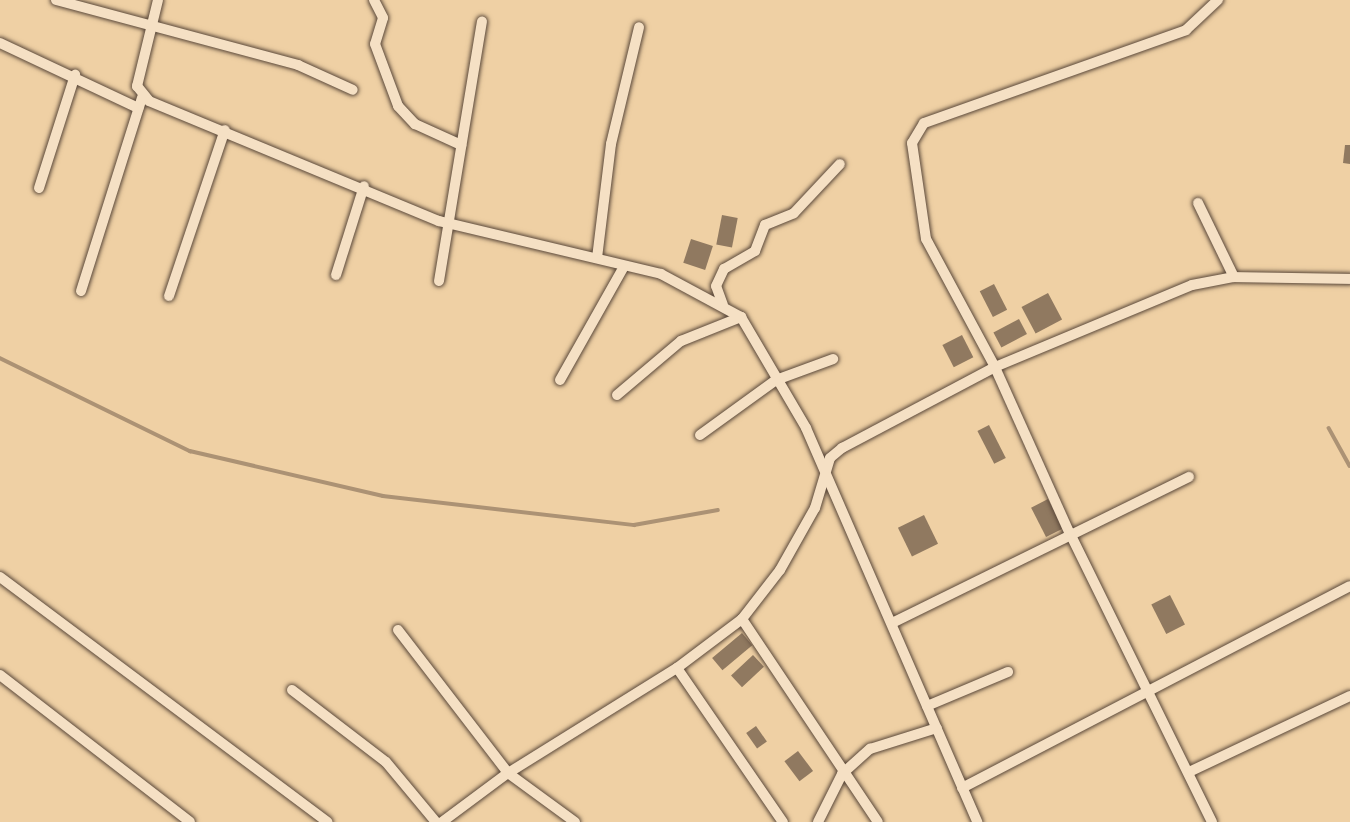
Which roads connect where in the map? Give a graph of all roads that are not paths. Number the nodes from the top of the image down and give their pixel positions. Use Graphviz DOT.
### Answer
graph roads {
  1 [pos="56,0"];
  2 [pos="158,0"];
  3 [pos="374,0"];
  4 [pos="1218,0"];
  5 [pos="154,23"];
  6 [pos="482,23"];
  7 [pos="639,27"];
  8 [pos="1,46"];
  9 [pos="75,75"];
  10 [pos="353,90"];
  11 [pos="140,102"];
  12 [pos="225,130"];
  13 [pos="461,145"];
  14 [pos="840,164"];
  15 [pos="364,187"];
  16 [pos="40,188"];
  17 [pos="1198,204"];
  18 [pos="452,225"];
  19 [pos="597,258"];
  20 [pos="623,268"];
  21 [pos="335,275"];
  22 [pos="1234,276"];
  23 [pos="1350,279"];
  24 [pos="439,281"];
  25 [pos="82,291"];
  26 [pos="169,296"];
  27 [pos="723,305"];
  28 [pos="741,317"];
  29 [pos="832,359"];
  30 [pos="995,367"];
  31 [pos="560,380"];
  32 [pos="776,380"];
  33 [pos="617,395"];
  34 [pos="700,435"];
  35 [pos="825,470"];
  36 [pos="1189,477"];
  37 [pos="1069,532"];
  38 [pos="0,577"];
  39 [pos="1350,586"];
  40 [pos="742,619"];
  41 [pos="892,623"];
  42 [pos="398,630"];
  43 [pos="677,668"];
  44 [pos="1007,672"];
  45 [pos="0,676"];
  46 [pos="292,690"];
  47 [pos="1150,693"];
  48 [pos="1350,696"];
  49 [pos="927,706"];
  50 [pos="937,728"];
  51 [pos="1189,772"];
  52 [pos="508,773"];
  53 [pos="842,774"];
  54 [pos="962,788"];
  55 [pos="190,822"];
  56 [pos="327,822"];
  57 [pos="436,822"];
  58 [pos="442,822"];
  59 [pos="575,822"];
  60 [pos="783,822"];
  61 [pos="818,822"];
  62 [pos="878,822"];
  63 [pos="977,822"];
  64 [pos="1212,822"];
  1 -- 5 [label="street"];
  2 -- 5 [label="street"];
  3 -- 13 [label="street"];
  4 -- 30 [label="street"];
  5 -- 10 [label="street"];
  5 -- 11 [label="street"];
  6 -- 13 [label="street"];
  7 -- 19 [label="street"];
  8 -- 9 [label="street"];
  9 -- 11 [label="street"];
  9 -- 16 [label="street"];
  11 -- 12 [label="street"];
  11 -- 25 [label="street"];
  12 -- 15 [label="street"];
  12 -- 26 [label="street"];
  13 -- 18 [label="street"];
  14 -- 27 [label="street"];
  15 -- 18 [label="street"];
  15 -- 21 [label="street"];
  17 -- 22 [label="street"];
  18 -- 19 [label="street"];
  18 -- 24 [label="street"];
  19 -- 20 [label="street"];
  20 -- 27 [label="street"];
  20 -- 31 [label="street"];
  22 -- 23 [label="street"];
  22 -- 30 [label="street"];
  27 -- 28 [label="street"];
  28 -- 32 [label="street"];
  28 -- 33 [label="street"];
  29 -- 32 [label="street"];
  30 -- 35 [label="street"];
  30 -- 37 [label="street"];
  32 -- 34 [label="street"];
  32 -- 35 [label="street"];
  35 -- 40 [label="street"];
  35 -- 41 [label="street"];
  36 -- 37 [label="street"];
  37 -- 41 [label="street"];
  37 -- 47 [label="street"];
  38 -- 56 [label="street"];
  39 -- 47 [label="street"];
  40 -- 43 [label="street"];
  40 -- 53 [label="street"];
  41 -- 49 [label="street"];
  42 -- 52 [label="street"];
  43 -- 52 [label="street"];
  43 -- 60 [label="street"];
  44 -- 49 [label="street"];
  45 -- 55 [label="street"];
  46 -- 57 [label="street"];
  47 -- 51 [label="street"];
  47 -- 54 [label="street"];
  48 -- 51 [label="street"];
  49 -- 50 [label="street"];
  50 -- 53 [label="street"];
  50 -- 54 [label="street"];
  51 -- 64 [label="street"];
  52 -- 58 [label="street"];
  52 -- 59 [label="street"];
  53 -- 61 [label="street"];
  53 -- 62 [label="street"];
  54 -- 63 [label="street"];
}
